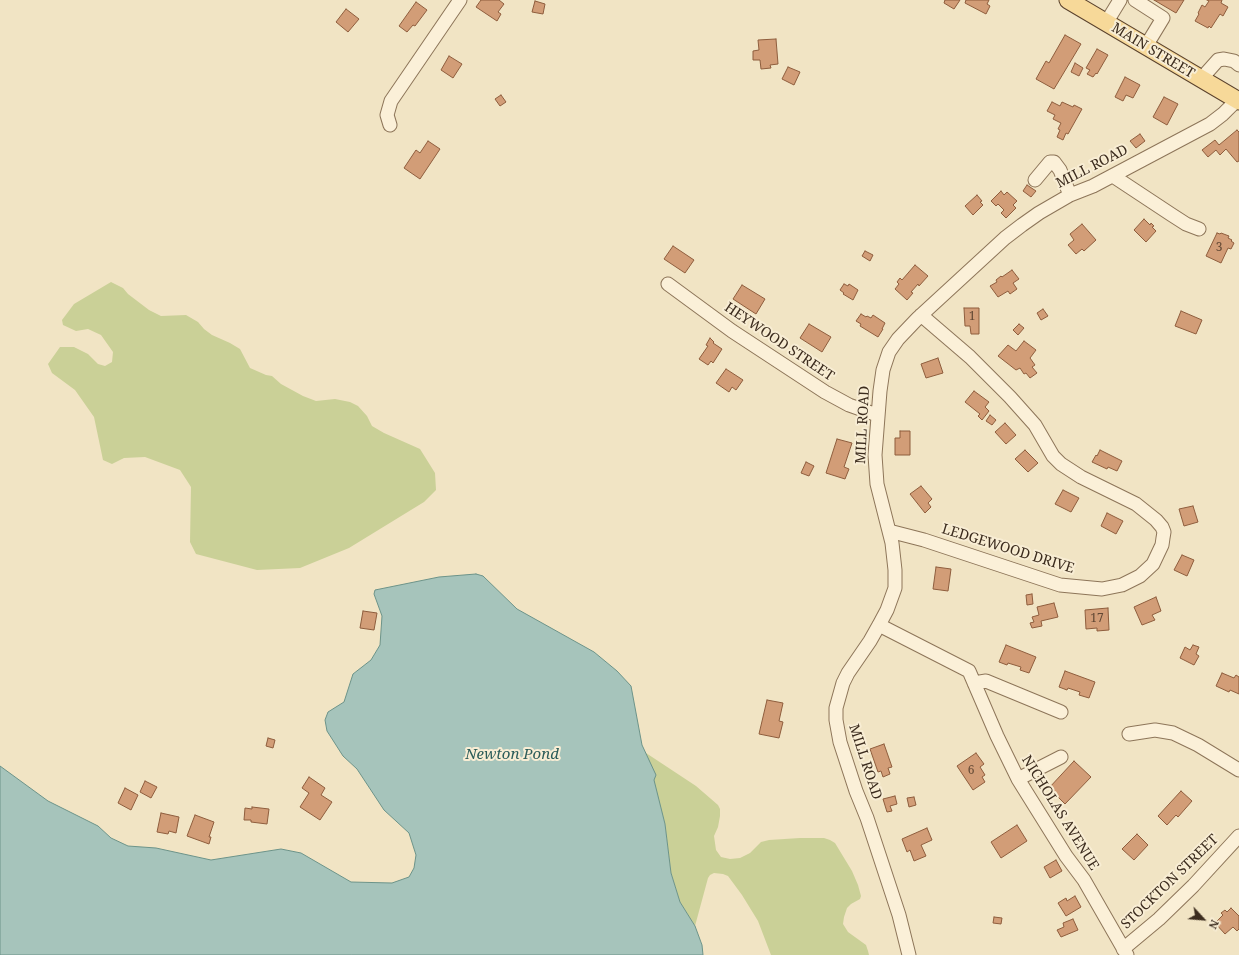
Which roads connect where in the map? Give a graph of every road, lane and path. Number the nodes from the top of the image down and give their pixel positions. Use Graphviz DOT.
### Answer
graph roads {
  1 [pos="460,0"];
  2 [pos="1068,0"];
  3 [pos="1120,0"];
  4 [pos="1134,0"];
  5 [pos="1106,23"];
  6 [pos="1146,46"];
  7 [pos="1239,65"];
  8 [pos="1201,79"];
  9 [pos="1238,100"];
  10 [pos="390,125"];
  11 [pos="1112,176"];
  12 [pos="1035,180"];
  13 [pos="1070,195"];
  14 [pos="1199,229"];
  15 [pos="668,284"];
  16 [pos="920,315"];
  17 [pos="877,415"];
  18 [pos="889,531"];
  19 [pos="879,625"];
  20 [pos="974,683"];
  21 [pos="1061,712"];
  22 [pos="1129,734"];
  23 [pos="1061,757"];
  24 [pos="1239,770"];
  25 [pos="1018,779"];
  26 [pos="1239,836"];
  27 [pos="1125,952"];
  28 [pos="909,955"];
  1 -- 10 [label="street"];
  2 -- 5 [label="main road, MAIN STREET"];
  3 -- 5 [label="street"];
  4 -- 6 [label="street"];
  5 -- 6 [label="main road, MAIN STREET"];
  6 -- 8 [label="main road, MAIN STREET"];
  7 -- 8 [label="street"];
  8 -- 9 [label="main road, MAIN STREET"];
  9 -- 11 [label="street, MILL ROAD"];
  11 -- 13 [label="street, MILL ROAD"];
  11 -- 14 [label="street"];
  12 -- 13 [label="street"];
  13 -- 16 [label="street, MILL ROAD"];
  15 -- 17 [label="street, HEYWOOD STREET"];
  16 -- 17 [label="street, MILL ROAD"];
  16 -- 18 [label="street, LEDGEWOOD DRIVE"];
  17 -- 18 [label="street, MILL ROAD"];
  18 -- 19 [label="street, MILL ROAD"];
  19 -- 20 [label="street, NICHOLAS AVENUE"];
  19 -- 28 [label="street, MILL ROAD"];
  20 -- 21 [label="street"];
  20 -- 25 [label="street, NICHOLAS AVENUE"];
  22 -- 24 [label="street"];
  23 -- 25 [label="street"];
  25 -- 27 [label="street, NICHOLAS AVENUE"];
  26 -- 27 [label="street, STOCKTON STREET"];
}
